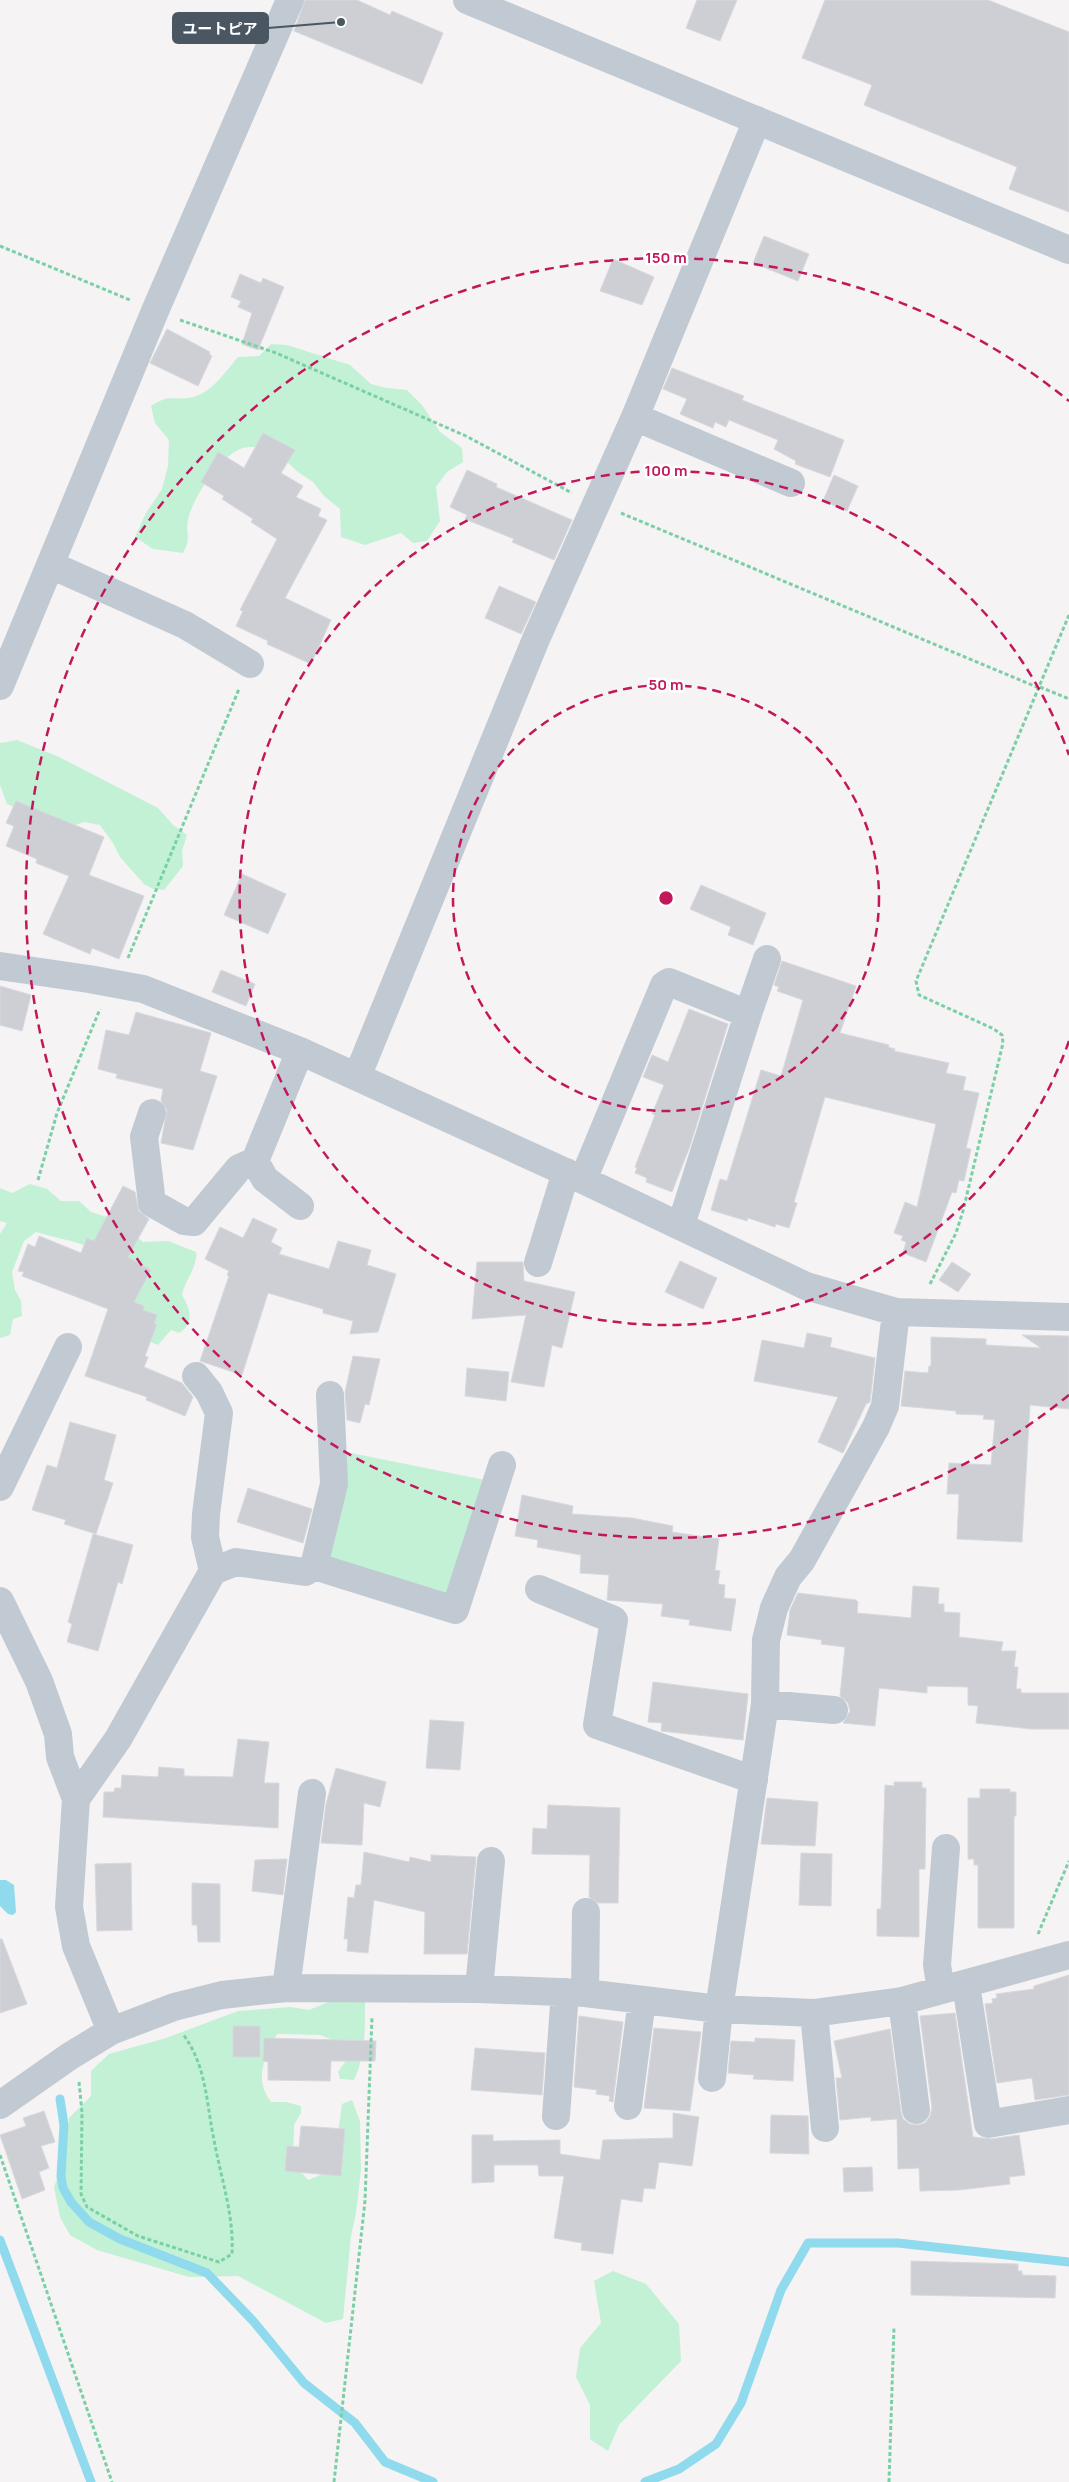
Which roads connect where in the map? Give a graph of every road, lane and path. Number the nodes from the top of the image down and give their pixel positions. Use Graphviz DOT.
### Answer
graph roads {
  1 [pos="290,0"];
  2 [pos="467,0"];
  3 [pos="757,120"];
  4 [pos="0,246"];
  5 [pos="1069,250"];
  6 [pos="155,311"];
  7 [pos="635,417"];
  8 [pos="791,483"];
  9 [pos="597,504"];
  10 [pos="50,565"];
  11 [pos="1069,616"];
  12 [pos="250,664"];
  13 [pos="0,686"];
  14 [pos="1039,687"];
  15 [pos="1069,699"];
  16 [pos="767,959"];
  17 [pos="0,966"];
  18 [pos="113,983"];
  19 [pos="748,1014"];
  20 [pos="300,1051"];
  21 [pos="357,1077"];
  22 [pos="152,1113"];
  23 [pos="254,1161"];
  24 [pos="574,1176"];
  25 [pos="38,1180"];
  26 [pos="300,1206"];
  27 [pos="681,1225"];
  28 [pos="538,1263"];
  29 [pos="906,1312"];
  30 [pos="1069,1317"];
  31 [pos="68,1347"];
  32 [pos="196,1376"];
  33 [pos="330,1394"];
  34 [pos="502,1464"];
  35 [pos="0,1487"];
  36 [pos="314,1566"];
  37 [pos="213,1570"];
  38 [pos="538,1589"];
  39 [pos="0,1601"];
  40 [pos="765,1704"];
  41 [pos="834,1710"];
  42 [pos="754,1780"];
  43 [pos="312,1794"];
  44 [pos="76,1799"];
  45 [pos="946,1848"];
  46 [pos="491,1861"];
  47 [pos="1069,1861"];
  48 [pos="586,1912"];
  49 [pos="1069,1955"];
  50 [pos="1043,1962"];
  51 [pos="286,1988"];
  52 [pos="373,1988"];
  53 [pos="954,1988"];
  54 [pos="479,1989"];
  55 [pos="575,1993"];
  56 [pos="642,2000"];
  57 [pos="902,2001"];
  58 [pos="719,2009"];
  59 [pos="166,2010"];
  60 [pos="814,2013"];
  61 [pos="111,2032"];
  62 [pos="70,2056"];
  63 [pos="712,2078"];
  64 [pos="0,2105"];
  65 [pos="628,2106"];
  66 [pos="916,2110"];
  67 [pos="1069,2110"];
  68 [pos="556,2116"];
  69 [pos="825,2128"];
  70 [pos="0,2155"];
  71 [pos="894,2327"];
  72 [pos="112,2482"];
  73 [pos="334,2482"];
  74 [pos="889,2482"];
  1 -- 6 [label="street"];
  2 -- 3 [label="street"];
  3 -- 5 [label="street"];
  3 -- 7 [label="street"];
  4 -- 6 [label="path"];
  6 -- 9 [label="path"];
  6 -- 10 [label="street"];
  7 -- 8 [label="street"];
  7 -- 9 [label="street"];
  9 -- 14 [label="path"];
  9 -- 21 [label="street"];
  10 -- 12 [label="street"];
  10 -- 13 [label="street"];
  11 -- 14 [label="path"];
  12 -- 18 [label="path"];
  14 -- 15 [label="path"];
  14 -- 29 [label="path"];
  16 -- 19 [label="street"];
  17 -- 18 [label="street"];
  18 -- 20 [label="street"];
  18 -- 25 [label="path"];
  19 -- 24 [label="street"];
  19 -- 27 [label="street"];
  20 -- 21 [label="street"];
  20 -- 23 [label="street"];
  21 -- 24 [label="street"];
  22 -- 23 [label="street"];
  23 -- 26 [label="street"];
  24 -- 27 [label="street"];
  24 -- 28 [label="street"];
  27 -- 29 [label="street"];
  29 -- 30 [label="street"];
  29 -- 40 [label="street"];
  31 -- 35 [label="street"];
  32 -- 37 [label="street"];
  33 -- 36 [label="street"];
  34 -- 36 [label="street"];
  36 -- 37 [label="street"];
  37 -- 44 [label="street"];
  38 -- 42 [label="street"];
  39 -- 44 [label="street"];
  40 -- 41 [label="street"];
  40 -- 42 [label="street"];
  42 -- 58 [label="street"];
  43 -- 51 [label="street"];
  44 -- 61 [label="street"];
  45 -- 53 [label="street"];
  46 -- 54 [label="street"];
  47 -- 50 [label="path"];
  48 -- 55 [label="street"];
  49 -- 50 [label="street"];
  50 -- 53 [label="street"];
  51 -- 52 [label="street"];
  51 -- 59 [label="street"];
  52 -- 54 [label="street"];
  52 -- 73 [label="path"];
  53 -- 57 [label="street"];
  53 -- 67 [label="street"];
  54 -- 55 [label="street"];
  55 -- 56 [label="street"];
  55 -- 68 [label="street"];
  56 -- 58 [label="street"];
  56 -- 65 [label="street"];
  57 -- 60 [label="street"];
  57 -- 66 [label="street"];
  58 -- 60 [label="street"];
  58 -- 63 [label="street"];
  59 -- 61 [label="street"];
  59 -- 62 [label="path"];
  60 -- 69 [label="street"];
  61 -- 62 [label="street"];
  62 -- 64 [label="street"];
  70 -- 72 [label="path"];
  71 -- 74 [label="path"];
}
